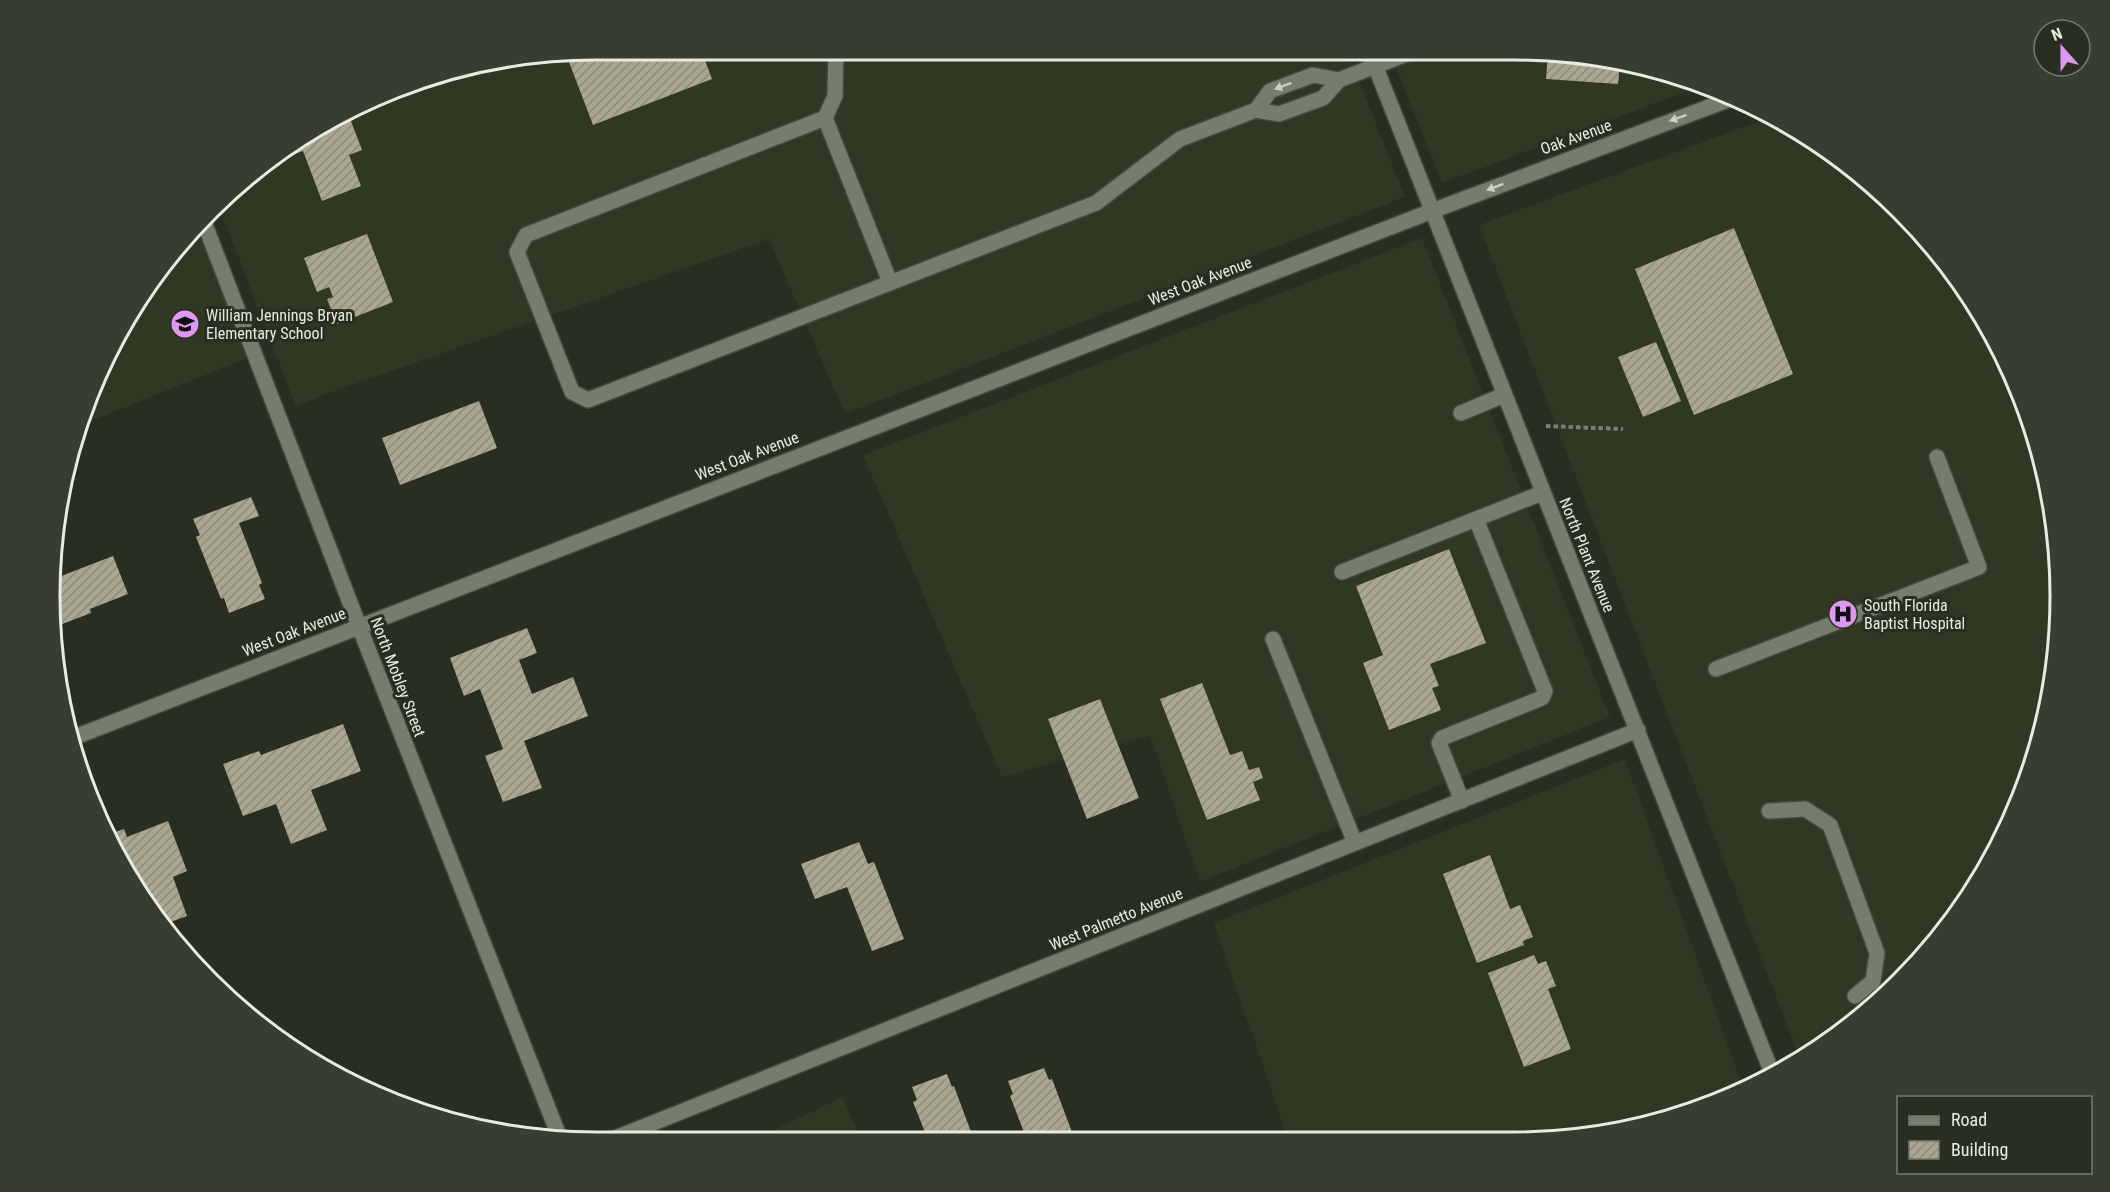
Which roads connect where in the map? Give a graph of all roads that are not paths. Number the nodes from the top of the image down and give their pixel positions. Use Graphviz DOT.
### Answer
graph roads {
  1 [pos="836,60"];
  2 [pos="1373,60"];
  3 [pos="1393,60"];
  4 [pos="1375,67"];
  5 [pos="1339,80"];
  6 [pos="1717,100"];
  7 [pos="1257,110"];
  8 [pos="825,118"];
  9 [pos="1432,211"];
  10 [pos="206,229"];
  11 [pos="890,282"];
  12 [pos="1504,395"];
  13 [pos="1461,413"];
  14 [pos="1936,457"];
  15 [pos="1542,493"];
  16 [pos="1476,519"];
  17 [pos="1342,572"];
  18 [pos="359,626"];
  19 [pos="1273,639"];
  20 [pos="1716,669"];
  21 [pos="1638,730"];
  22 [pos="78,736"];
  23 [pos="1462,801"];
  24 [pos="1768,811"];
  25 [pos="1355,843"];
  26 [pos="1855,996"];
  27 [pos="1770,1067"];
  28 [pos="557,1131"];
  29 [pos="631,1132"];
  1 -- 8 [label="street"];
  2 -- 4 [label="street, North Plant Avenue"];
  3 -- 4 [label="street"];
  4 -- 5 [label="street"];
  4 -- 9 [label="street, North Plant Avenue"];
  5 -- 7 [label="street"];
  5 -- 7 [label="street, one-way"];
  6 -- 9 [label="street, Oak Avenue, one-way"];
  7 -- 11 [label="street"];
  8 -- 11 [label="street"];
  8 -- 11 [label="street"];
  9 -- 12 [label="street, North Plant Avenue"];
  9 -- 18 [label="street, West Oak Avenue"];
  10 -- 18 [label="street, North Mobley Street"];
  12 -- 13 [label="street"];
  12 -- 15 [label="street, North Plant Avenue"];
  14 -- 20 [label="street"];
  15 -- 16 [label="street"];
  15 -- 21 [label="street, North Plant Avenue"];
  16 -- 17 [label="street"];
  16 -- 23 [label="street"];
  18 -- 22 [label="street, West Oak Avenue"];
  18 -- 28 [label="street, North Mobley Street"];
  19 -- 25 [label="street"];
  21 -- 23 [label="street, West Palmetto Avenue"];
  21 -- 27 [label="street, North Plant Avenue"];
  23 -- 25 [label="street, West Palmetto Avenue"];
  24 -- 26 [label="street"];
  25 -- 29 [label="street, West Palmetto Avenue"];
}
